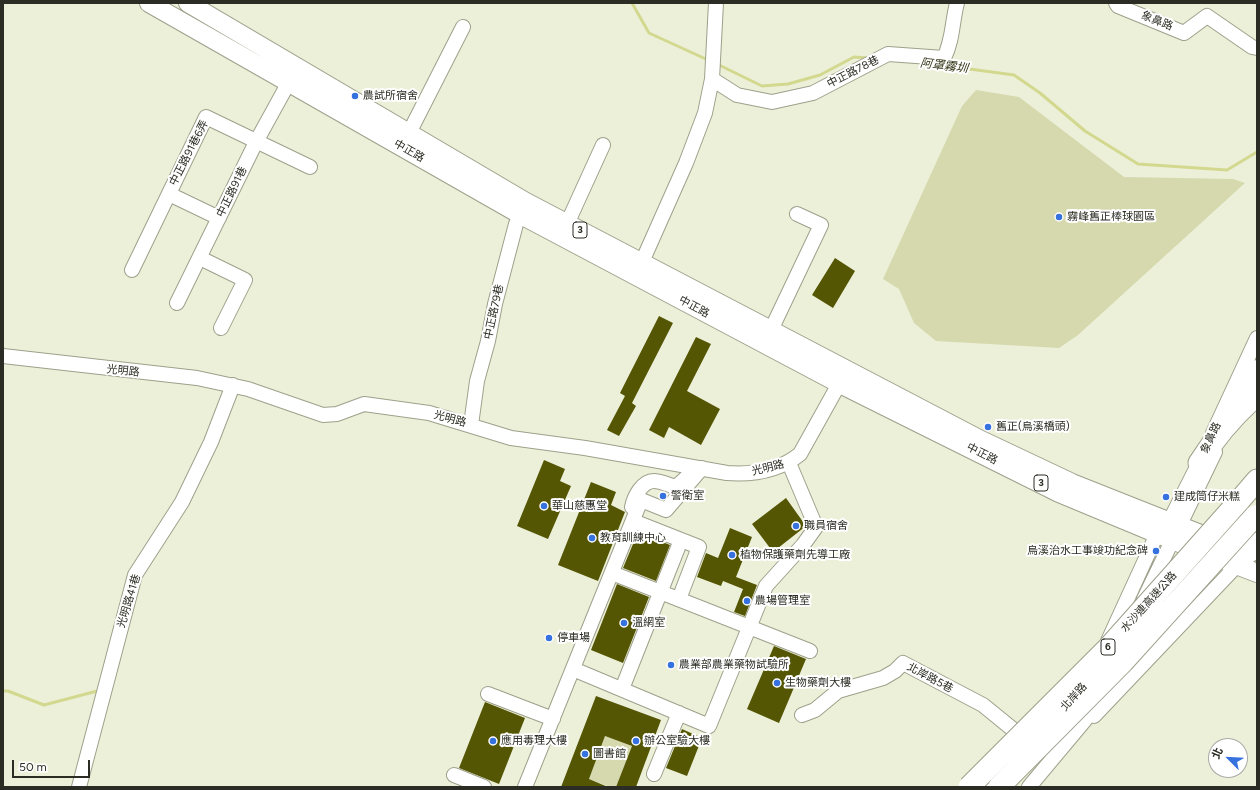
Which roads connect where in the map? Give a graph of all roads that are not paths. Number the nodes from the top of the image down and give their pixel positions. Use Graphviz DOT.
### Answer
graph roads {
  1 [pos="149,3"];
  2 [pos="188,3"];
  3 [pos="716,3"];
  4 [pos="957,3"];
  5 [pos="1116,3"];
  6 [pos="463,27"];
  7 [pos="1257,48"];
  8 [pos="293,74"];
  9 [pos="712,79"];
  10 [pos="409,133"];
  11 [pos="256,142"];
  12 [pos="603,145"];
  13 [pos="310,167"];
  14 [pos="169,194"];
  15 [pos="523,209"];
  16 [pos="797,214"];
  17 [pos="219,218"];
  18 [pos="567,224"];
  19 [pos="200,258"];
  20 [pos="642,262"];
  21 [pos="132,270"];
  22 [pos="177,303"];
  23 [pos="221,328"];
  24 [pos="771,330"];
  25 [pos="1257,338"];
  26 [pos="3,356"];
  27 [pos="1257,367"];
  28 [pos="843,377"];
  29 [pos="233,385"];
  30 [pos="1245,393"];
  31 [pos="1234,415"];
  32 [pos="471,425"];
  33 [pos="789,463"];
  34 [pos="1199,463"];
  35 [pos="699,468"];
  36 [pos="1257,480"];
  37 [pos="1256,515"];
  38 [pos="634,519"];
  39 [pos="1169,531"];
  40 [pos="681,540"];
  41 [pos="1250,554"];
  42 [pos="612,573"];
  43 [pos="1257,573"];
  44 [pos="661,592"];
  45 [pos="679,599"];
  46 [pos="750,626"];
  47 [pos="810,651"];
  48 [pos="573,669"];
  49 [pos="622,689"];
  50 [pos="488,694"];
  51 [pos="679,713"];
  52 [pos="802,715"];
  53 [pos="553,719"];
  54 [pos="1029,743"];
  55 [pos="1066,745"];
  56 [pos="1051,762"];
  57 [pos="654,774"];
  58 [pos="454,775"];
  59 [pos="79,787"];
  60 [pos="484,787"];
  61 [pos="525,787"];
  62 [pos="969,787"];
  63 [pos="985,787"];
  64 [pos="999,787"];
  65 [pos="1011,787"];
  66 [pos="1029,787"];
  1 -- 8 [label="main road, 中正路 / 3"];
  2 -- 8 [label="main road, 中正路 / 3"];
  3 -- 9 [label="street"];
  4 -- 9 [label="street, 中正路78巷"];
  5 -- 7 [label="street, 象鼻路"];
  6 -- 10 [label="street"];
  8 -- 10 [label="main road, 中正路 / 3"];
  8 -- 11 [label="street, 中正路91巷"];
  8 -- 15 [label="main road, 中正路 / 3"];
  9 -- 20 [label="street"];
  10 -- 15 [label="main road, 中正路 / 3"];
  11 -- 13 [label="street, 中正路91巷6弄"];
  11 -- 14 [label="street, 中正路91巷6弄"];
  11 -- 17 [label="street, 中正路91巷"];
  12 -- 18 [label="street"];
  14 -- 17 [label="street"];
  14 -- 21 [label="street, 中正路91巷6弄"];
  15 -- 18 [label="main road, 中正路 / 3"];
  15 -- 28 [label="main road, 中正路 / 3"];
  15 -- 32 [label="street, 中正路79巷"];
  16 -- 24 [label="street"];
  17 -- 19 [label="street, 中正路91巷"];
  18 -- 20 [label="main road, 中正路 / 3"];
  19 -- 22 [label="street, 中正路91巷"];
  19 -- 23 [label="street"];
  20 -- 24 [label="main road, 中正路 / 3"];
  24 -- 28 [label="main road, 中正路 / 3"];
  25 -- 30 [label="street, 象鼻路"];
  26 -- 29 [label="street, 光明路"];
  27 -- 30 [label="street, 象鼻路"];
  28 -- 33 [label="street, 光明路"];
  28 -- 39 [label="main road, 中正路 / 3"];
  29 -- 32 [label="street, 光明路"];
  29 -- 59 [label="street, 光明路41巷"];
  30 -- 31 [label="highway"];
  30 -- 34 [label="street, 象鼻路"];
  31 -- 34 [label="highway"];
  31 -- 39 [label="street, 象鼻路"];
  32 -- 35 [label="street, 光明路"];
  33 -- 35 [label="street, 光明路"];
  33 -- 46 [label="street"];
  34 -- 39 [label="street, 象鼻路"];
  35 -- 38 [label="street"];
  35 -- 38 [label="street"];
  36 -- 62 [label="highway, 水沙連高速公路 / 6, bridge"];
  37 -- 64 [label="highway, 水沙連高速公路 / 6, bridge"];
  38 -- 40 [label="street"];
  38 -- 42 [label="street"];
  39 -- 41 [label="main road, 中正路 / 3"];
  39 -- 54 [label="street, 北岸路"];
  39 -- 55 [label="street, 北岸路"];
  40 -- 44 [label="street"];
  40 -- 45 [label="street"];
  41 -- 43 [label="main road, 中正路 / 3"];
  41 -- 55 [label="street"];
  42 -- 44 [label="street"];
  42 -- 48 [label="street"];
  44 -- 45 [label="street"];
  44 -- 49 [label="street"];
  45 -- 46 [label="street"];
  46 -- 47 [label="street"];
  46 -- 51 [label="street"];
  48 -- 49 [label="street"];
  48 -- 53 [label="street"];
  49 -- 51 [label="street"];
  50 -- 53 [label="street"];
  51 -- 57 [label="street"];
  52 -- 54 [label="street, 北岸路5巷"];
  53 -- 61 [label="street"];
  54 -- 56 [label="street, 北岸路5巷"];
  54 -- 63 [label="street"];
  54 -- 65 [label="street, 北岸路"];
  55 -- 56 [label="street, 北岸路"];
  56 -- 66 [label="street, 北岸路"];
  58 -- 60 [label="street"];
}
